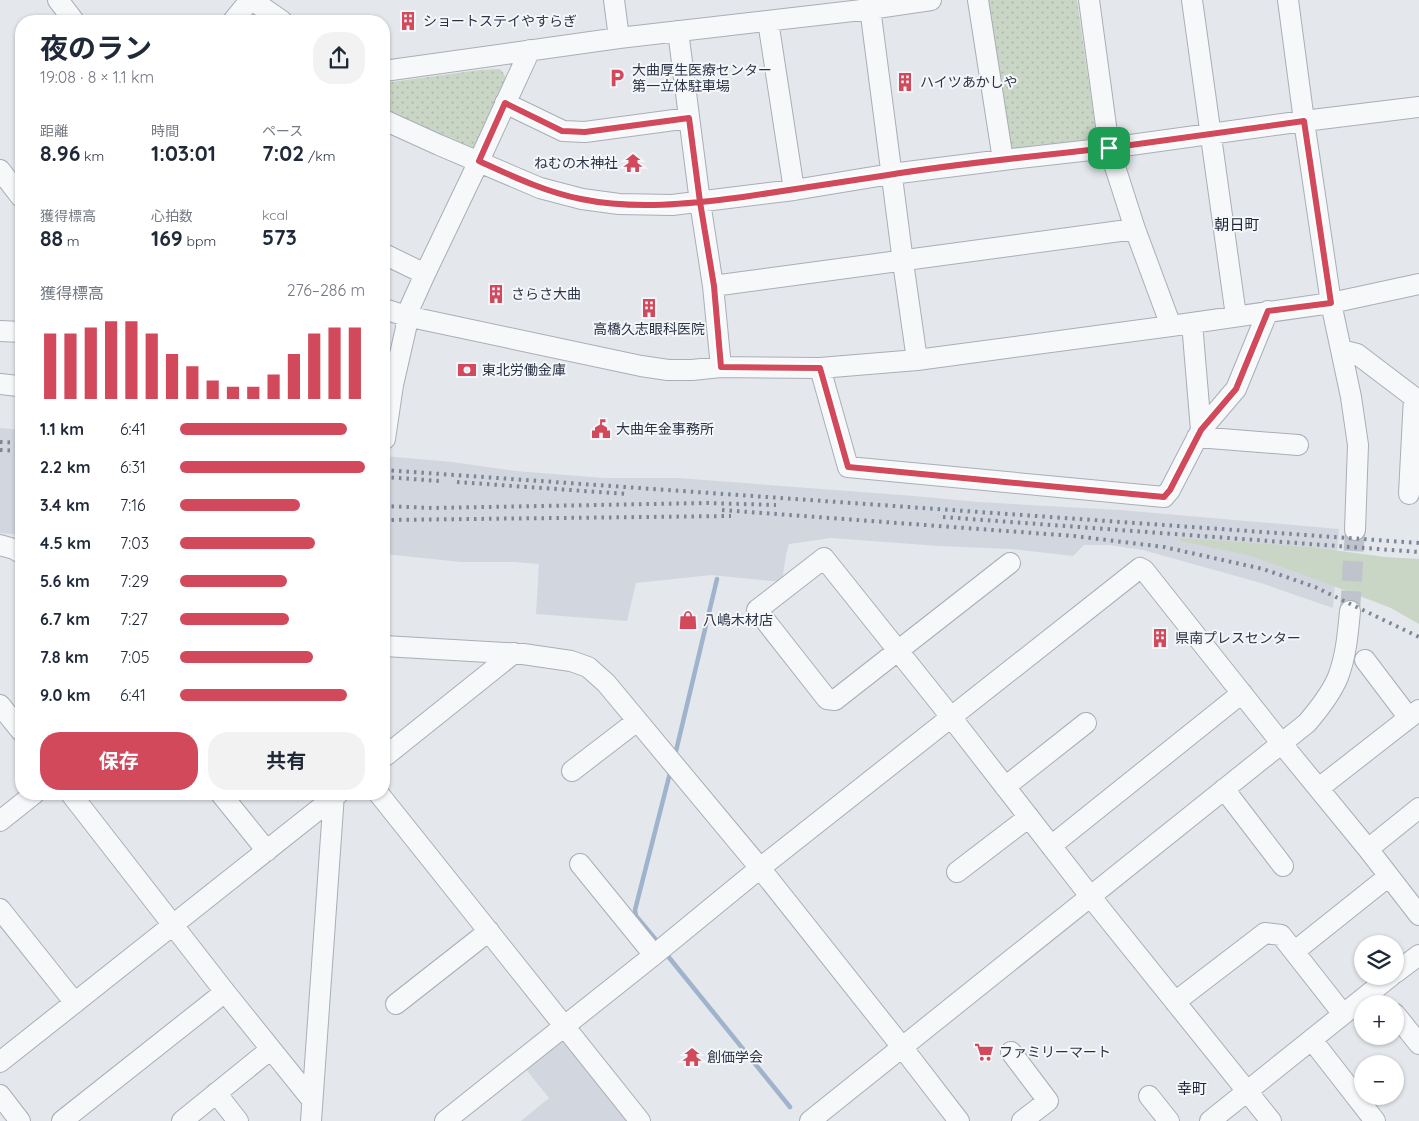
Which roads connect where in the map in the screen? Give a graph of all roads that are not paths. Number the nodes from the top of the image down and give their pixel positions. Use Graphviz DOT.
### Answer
graph roads {
  1 [pos="58,0"];
  2 [pos="251,0"];
  3 [pos="614,0"];
  4 [pos="931,0"];
  5 [pos="978,0"];
  6 [pos="1088,0"];
  7 [pos="1192,0"];
  8 [pos="1288,0"];
  9 [pos="869,5"];
  10 [pos="69,15"];
  11 [pos="238,15"];
  12 [pos="273,15"];
  13 [pos="768,21"];
  14 [pos="678,31"];
  15 [pos="619,38"];
  16 [pos="530,50"];
  17 [pos="390,70"];
  18 [pos="505,103"];
  19 [pos="1419,106"];
  20 [pos="689,118"];
  21 [pos="1304,121"];
  22 [pos="390,123"];
  23 [pos="1211,134"];
  24 [pos="1109,148"];
  25 [pos="1003,160"];
  26 [pos="479,161"];
  27 [pos="0,170"];
  28 [pos="891,174"];
  29 [pos="15,185"];
  30 [pos="794,190"];
  31 [pos="700,202"];
  32 [pos="1135,229"];
  33 [pos="390,257"];
  34 [pos="902,262"];
  35 [pos="425,274"];
  36 [pos="1419,284"];
  37 [pos="714,286"];
  38 [pos="1331,303"];
  39 [pos="390,311"];
  40 [pos="1268,311"];
  41 [pos="406,316"];
  42 [pos="1236,316"];
  43 [pos="1192,323"];
  44 [pos="1171,326"];
  45 [pos="0,331"];
  46 [pos="15,332"];
  47 [pos="1341,350"];
  48 [pos="917,360"];
  49 [pos="721,367"];
  50 [pos="820,368"];
  51 [pos="1417,399"];
  52 [pos="390,405"];
  53 [pos="1199,433"];
  54 [pos="1298,445"];
  55 [pos="1409,494"];
  56 [pos="1356,530"];
  57 [pos="0,545"];
  58 [pos="15,549"];
  59 [pos="1010,563"];
  60 [pos="1350,611"];
  61 [pos="390,646"];
  62 [pos="898,651"];
  63 [pos="514,653"];
  64 [pos="1365,660"];
  65 [pos="1242,693"];
  66 [pos="0,705"];
  67 [pos="1414,714"];
  68 [pos="951,718"];
  69 [pos="637,721"];
  70 [pos="1086,723"];
  71 [pos="15,724"];
  72 [pos="1282,744"];
  73 [pos="390,752"];
  74 [pos="572,771"];
  75 [pos="1005,787"];
  76 [pos="1319,788"];
  77 [pos="1224,789"];
  78 [pos="26,800"];
  79 [pos="76,800"];
  80 [pos="226,800"];
  81 [pos="329,800"];
  82 [pos="335,800"];
  83 [pos="384,800"];
  84 [pos="1419,808"];
  85 [pos="1029,817"];
  86 [pos="0,820"];
  87 [pos="1051,846"];
  88 [pos="1368,849"];
  89 [pos="267,851"];
  90 [pos="580,864"];
  91 [pos="1283,866"];
  92 [pos="760,868"];
  93 [pos="957,872"];
  94 [pos="1389,876"];
  95 [pos="1090,896"];
  96 [pos="0,909"];
  97 [pos="1418,910"];
  98 [pos="173,925"];
  99 [pos="489,931"];
  100 [pos="1294,952"];
  101 [pos="654,955"];
  102 [pos="1419,955"];
  103 [pos="1404,966"];
  104 [pos="225,992"];
  105 [pos="1176,1002"];
  106 [pos="75,1003"];
  107 [pos="396,1004"];
  108 [pos="1354,1009"];
  109 [pos="1343,1014"];
  110 [pos="1404,1025"];
  111 [pos="564,1026"];
  112 [pos="1312,1040"];
  113 [pos="1419,1044"];
  114 [pos="902,1047"];
  115 [pos="271,1049"];
  116 [pos="1011,1052"];
  117 [pos="0,1062"];
  118 [pos="1247,1091"];
  119 [pos="216,1093"];
  120 [pos="0,1095"];
  121 [pos="1149,1096"];
  122 [pos="312,1100"];
  123 [pos="952,1119"];
  124 [pos="20,1121"];
  125 [pos="62,1121"];
  126 [pos="182,1121"];
  127 [pos="238,1121"];
  128 [pos="311,1121"];
  129 [pos="445,1121"];
  130 [pos="640,1121"];
  131 [pos="810,1121"];
  132 [pos="1022,1121"];
  133 [pos="1169,1121"];
  134 [pos="1210,1121"];
  135 [pos="1272,1121"];
  136 [pos="1375,1121"];
  1 -- 10 [label="street"];
  2 -- 11 [label="street"];
  2 -- 12 [label="street"];
  3 -- 15 [label="street"];
  4 -- 9 [label="street"];
  5 -- 25 [label="street"];
  6 -- 24 [label="street"];
  7 -- 23 [label="street"];
  8 -- 21 [label="street"];
  9 -- 13 [label="street"];
  9 -- 28 [label="street"];
  13 -- 14 [label="street"];
  13 -- 30 [label="street"];
  14 -- 15 [label="street"];
  14 -- 20 [label="street"];
  15 -- 16 [label="street"];
  16 -- 17 [label="street"];
  16 -- 18 [label="street"];
  18 -- 20 [label="street"];
  18 -- 26 [label="street"];
  19 -- 21 [label="street"];
  20 -- 31 [label="street"];
  21 -- 23 [label="street"];
  21 -- 38 [label="street"];
  22 -- 26 [label="street"];
  23 -- 24 [label="street"];
  23 -- 42 [label="street"];
  24 -- 25 [label="street"];
  24 -- 32 [label="street"];
  25 -- 28 [label="street"];
  26 -- 31 [label="street"];
  26 -- 35 [label="street"];
  27 -- 29 [label="street"];
  28 -- 30 [label="street"];
  28 -- 34 [label="street"];
  30 -- 31 [label="street"];
  31 -- 37 [label="street"];
  32 -- 34 [label="street"];
  32 -- 44 [label="street"];
  33 -- 35 [label="street"];
  34 -- 37 [label="street"];
  34 -- 48 [label="street"];
  35 -- 41 [label="street"];
  36 -- 38 [label="street"];
  37 -- 49 [label="street"];
  38 -- 40 [label="street"];
  38 -- 47 [label="street"];
  39 -- 41 [label="street"];
  40 -- 42 [label="street"];
  40 -- 53 [label="street"];
  41 -- 49 [label="street"];
  41 -- 52 [label="street"];
  42 -- 43 [label="street"];
  43 -- 44 [label="street"];
  43 -- 53 [label="street"];
  44 -- 48 [label="street"];
  45 -- 46 [label="street"];
  47 -- 51 [label="street"];
  47 -- 56 [label="street"];
  48 -- 50 [label="street"];
  49 -- 50 [label="street"];
  50 -- 53 [label="street"];
  51 -- 55 [label="street"];
  53 -- 54 [label="street"];
  57 -- 58 [label="street"];
  59 -- 62 [label="street"];
  60 -- 72 [label="street"];
  61 -- 63 [label="street"];
  62 -- 62 [label="street"];
  62 -- 68 [label="street"];
  63 -- 69 [label="street"];
  63 -- 73 [label="street"];
  64 -- 67 [label="street"];
  65 -- 68 [label="street"];
  65 -- 72 [label="street"];
  65 -- 87 [label="street"];
  66 -- 71 [label="street"];
  67 -- 76 [label="street"];
  68 -- 75 [label="street"];
  68 -- 92 [label="street"];
  69 -- 74 [label="street"];
  69 -- 92 [label="street"];
  70 -- 75 [label="street"];
  72 -- 76 [label="street"];
  72 -- 77 [label="street"];
  75 -- 85 [label="street"];
  76 -- 88 [label="street"];
  77 -- 91 [label="street"];
  77 -- 95 [label="street"];
  78 -- 86 [label="street"];
  79 -- 98 [label="street"];
  80 -- 89 [label="street"];
  81 -- 89 [label="street"];
  82 -- 122 [label="street"];
  83 -- 99 [label="street"];
  84 -- 88 [label="street"];
  85 -- 87 [label="street"];
  85 -- 93 [label="street"];
  87 -- 95 [label="street"];
  88 -- 94 [label="street"];
  89 -- 98 [label="street"];
  90 -- 101 [label="street"];
  92 -- 101 [label="street"];
  92 -- 114 [label="street"];
  94 -- 97 [label="street"];
  94 -- 100 [label="street"];
  95 -- 105 [label="street"];
  95 -- 114 [label="street"];
  96 -- 106 [label="street"];
  98 -- 104 [label="street"];
  98 -- 106 [label="street"];
  99 -- 107 [label="street"];
  99 -- 111 [label="street"];
  100 -- 105 [label="street"];
  100 -- 109 [label="street"];
  101 -- 111 [label="street"];
  102 -- 103 [label="street"];
  104 -- 115 [label="street"];
  104 -- 125 [label="street"];
  105 -- 118 [label="street"];
  106 -- 117 [label="street"];
  108 -- 109 [label="street"];
  109 -- 112 [label="street"];
  110 -- 113 [label="street"];
  111 -- 129 [label="street"];
  111 -- 130 [label="street"];
  112 -- 118 [label="street"];
  112 -- 136 [label="street"];
  114 -- 123 [label="street"];
  114 -- 131 [label="street"];
  115 -- 119 [label="street"];
  115 -- 122 [label="street"];
  116 -- 132 [label="street"];
  118 -- 134 [label="street"];
  118 -- 135 [label="street"];
  119 -- 126 [label="street"];
  119 -- 127 [label="street"];
  120 -- 124 [label="street"];
  121 -- 133 [label="street"];
  122 -- 128 [label="street"];
}
